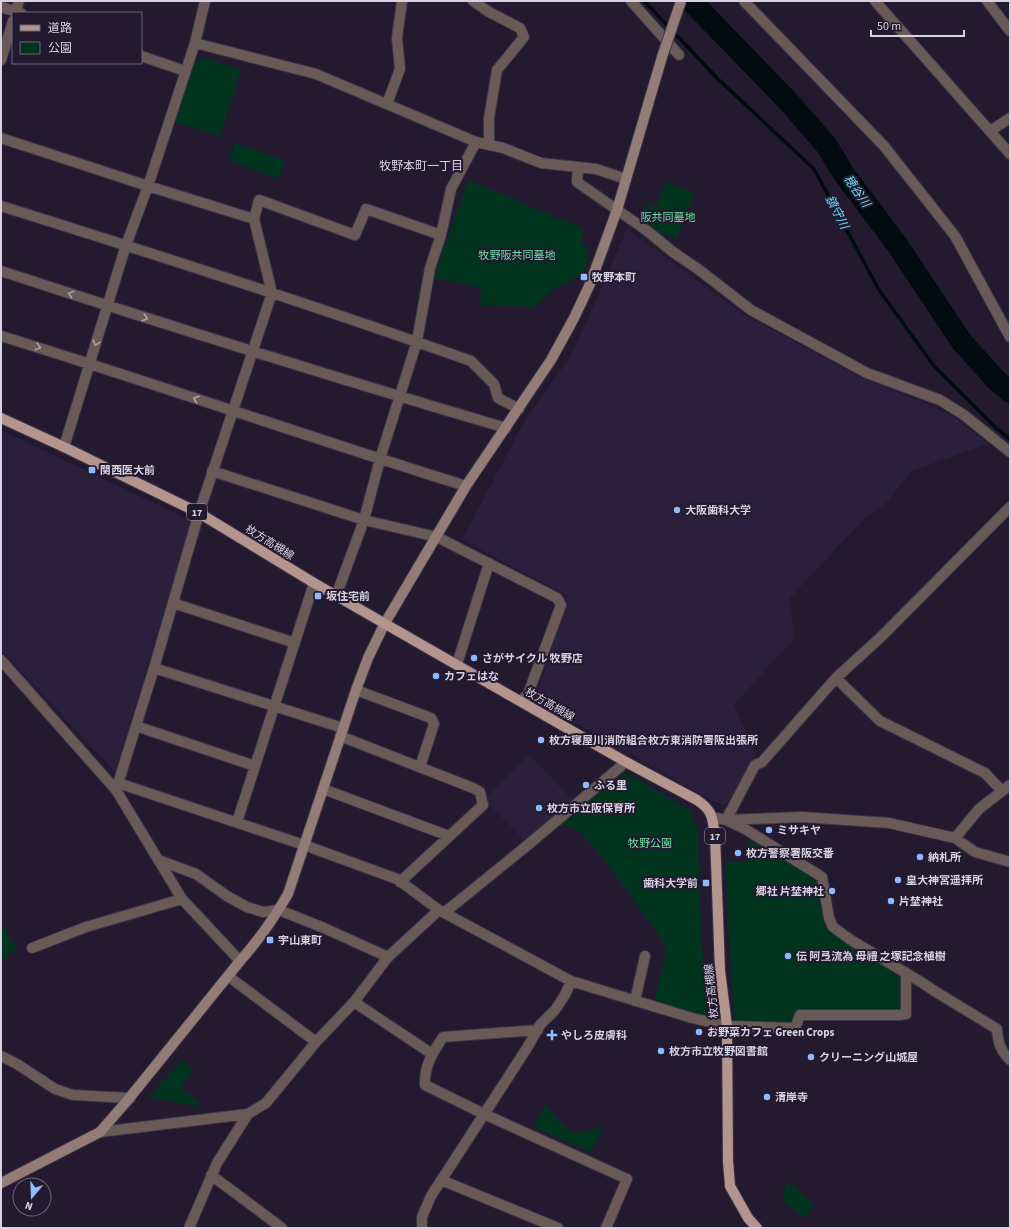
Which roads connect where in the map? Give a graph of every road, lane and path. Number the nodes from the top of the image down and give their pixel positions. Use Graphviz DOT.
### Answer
graph roads {
  1 [pos="19,1"];
  2 [pos="205,1"];
  3 [pos="402,1"];
  4 [pos="473,1"];
  5 [pos="631,1"];
  6 [pos="681,1"];
  7 [pos="744,1"];
  8 [pos="987,1"];
  9 [pos="880,3"];
  10 [pos="1,7"];
  11 [pos="12,12"];
  12 [pos="16,12"];
  13 [pos="12,26"];
  14 [pos="1010,31"];
  15 [pos="195,42"];
  16 [pos="679,55"];
  17 [pos="142,56"];
  18 [pos="1,60"];
  19 [pos="185,71"];
  20 [pos="386,104"];
  21 [pos="1010,118"];
  22 [pos="990,132"];
  23 [pos="1,138"];
  24 [pos="476,142"];
  25 [pos="489,145"];
  26 [pos="1010,154"];
  27 [pos="578,168"];
  28 [pos="626,180"];
  29 [pos="148,186"];
  30 [pos="1,206"];
  31 [pos="617,210"];
  32 [pos="254,219"];
  33 [pos="442,235"];
  34 [pos="126,245"];
  35 [pos="1,271"];
  36 [pos="272,293"];
  37 [pos="108,306"];
  38 [pos="1,336"];
  39 [pos="1010,337"];
  40 [pos="417,342"];
  41 [pos="252,351"];
  42 [pos="89,363"];
  43 [pos="400,397"];
  44 [pos="519,409"];
  45 [pos="233,411"];
  46 [pos="1,418"];
  47 [pos="506,428"];
  48 [pos="64,447"];
  49 [pos="1010,452"];
  50 [pos="380,459"];
  51 [pos="212,471"];
  52 [pos="466,486"];
  53 [pos="1010,506"];
  54 [pos="199,513"];
  55 [pos="364,520"];
  56 [pos="437,537"];
  57 [pos="490,563"];
  58 [pos="314,583"];
  59 [pos="336,596"];
  60 [pos="173,603"];
  61 [pos="385,623"];
  62 [pos="294,643"];
  63 [pos="1,660"];
  64 [pos="457,664"];
  65 [pos="154,668"];
  66 [pos="836,678"];
  67 [pos="356,690"];
  68 [pos="521,701"];
  69 [pos="274,706"];
  70 [pos="136,726"];
  71 [pos="341,732"];
  72 [pos="626,762"];
  73 [pos="255,766"];
  74 [pos="420,767"];
  75 [pos="117,786"];
  76 [pos="1006,788"];
  77 [pos="323,789"];
  78 [pos="712,817"];
  79 [pos="726,820"];
  80 [pos="237,822"];
  81 [pos="449,836"];
  82 [pos="956,838"];
  83 [pos="304,845"];
  84 [pos="158,860"];
  85 [pos="1010,862"];
  86 [pos="400,882"];
  87 [pos="182,899"];
  88 [pos="279,910"];
  89 [pos="441,911"];
  90 [pos="32,948"];
  91 [pos="645,956"];
  92 [pos="388,957"];
  93 [pos="240,961"];
  94 [pos="906,973"];
  95 [pos="228,976"];
  96 [pos="571,981"];
  97 [pos="635,1001"];
  98 [pos="354,1002"];
  99 [pos="727,1026"];
  100 [pos="538,1030"];
  101 [pos="316,1042"];
  102 [pos="432,1054"];
  103 [pos="1,1056"];
  104 [pos="1010,1060"];
  105 [pos="130,1098"];
  106 [pos="248,1114"];
  107 [pos="484,1114"];
  108 [pos="100,1132"];
  109 [pos="211,1175"];
  110 [pos="441,1180"];
  111 [pos="1,1183"];
  112 [pos="276,1226"];
  113 [pos="189,1228"];
  114 [pos="422,1228"];
  115 [pos="558,1228"];
  116 [pos="606,1228"];
  117 [pos="757,1228"];
  1 -- 12 [label="street"];
  2 -- 15 [label="street"];
  3 -- 20 [label="street"];
  4 -- 25 [label="street"];
  5 -- 16 [label="street"];
  6 -- 28 [label="street, bridge"];
  7 -- 39 [label="street"];
  8 -- 14 [label="street"];
  9 -- 22 [label="street"];
  10 -- 11 [label="street"];
  13 -- 18 [label="street"];
  15 -- 19 [label="street"];
  15 -- 20 [label="street"];
  17 -- 19 [label="street"];
  19 -- 29 [label="street"];
  20 -- 24 [label="street"];
  21 -- 22 [label="street"];
  22 -- 26 [label="street"];
  23 -- 29 [label="street"];
  24 -- 25 [label="street"];
  24 -- 33 [label="street"];
  25 -- 27 [label="street"];
  27 -- 28 [label="street"];
  27 -- 31 [label="street"];
  28 -- 31 [label="street"];
  29 -- 32 [label="street"];
  29 -- 34 [label="street"];
  30 -- 34 [label="street"];
  31 -- 44 [label="street"];
  31 -- 49 [label="street"];
  32 -- 33 [label="street"];
  32 -- 36 [label="street"];
  33 -- 40 [label="street"];
  34 -- 36 [label="street"];
  34 -- 37 [label="street"];
  37 -- 35 [label="street, one-way"];
  36 -- 40 [label="street"];
  36 -- 41 [label="street"];
  37 -- 41 [label="street, one-way"];
  37 -- 42 [label="street, one-way"];
  38 -- 42 [label="street, one-way"];
  40 -- 43 [label="street"];
  40 -- 44 [label="street"];
  41 -- 43 [label="street"];
  41 -- 45 [label="street"];
  45 -- 42 [label="street, one-way"];
  42 -- 48 [label="street"];
  43 -- 47 [label="street"];
  43 -- 50 [label="street"];
  44 -- 47 [label="street"];
  45 -- 50 [label="street"];
  45 -- 51 [label="street"];
  46 -- 48 [label="main road, 枚方高槻線 / 17"];
  47 -- 52 [label="street"];
  48 -- 54 [label="main road, 枚方高槻線 / 17"];
  50 -- 52 [label="street"];
  50 -- 55 [label="street"];
  51 -- 54 [label="street"];
  51 -- 55 [label="street"];
  52 -- 56 [label="street"];
  53 -- 66 [label="street"];
  54 -- 58 [label="main road, 枚方高槻線 / 17"];
  54 -- 60 [label="street"];
  55 -- 56 [label="street"];
  55 -- 59 [label="street"];
  56 -- 57 [label="street"];
  56 -- 61 [label="street"];
  57 -- 64 [label="street"];
  57 -- 68 [label="street"];
  58 -- 59 [label="main road, 枚方高槻線 / 17"];
  58 -- 62 [label="street"];
  59 -- 61 [label="main road, 枚方高槻線 / 17"];
  60 -- 62 [label="street"];
  60 -- 65 [label="street"];
  61 -- 64 [label="main road, 枚方高槻線 / 17"];
  61 -- 67 [label="street"];
  62 -- 69 [label="street"];
  63 -- 75 [label="street"];
  64 -- 68 [label="main road, 枚方高槻線 / 17"];
  65 -- 69 [label="street"];
  65 -- 70 [label="street"];
  66 -- 76 [label="street"];
  66 -- 79 [label="street"];
  67 -- 71 [label="street"];
  67 -- 74 [label="street"];
  68 -- 72 [label="main road, 枚方高槻線 / 17"];
  69 -- 71 [label="street"];
  69 -- 73 [label="street"];
  70 -- 73 [label="street"];
  70 -- 75 [label="street"];
  71 -- 74 [label="street"];
  71 -- 77 [label="street"];
  72 -- 78 [label="main road, 枚方高槻線 / 17"];
  72 -- 89 [label="street"];
  73 -- 80 [label="street"];
  74 -- 81 [label="street"];
  75 -- 80 [label="street"];
  75 -- 84 [label="street"];
  76 -- 82 [label="street"];
  77 -- 81 [label="street"];
  77 -- 83 [label="street"];
  78 -- 79 [label="street"];
  78 -- 99 [label="main road, 枚方高槻線 / 17"];
  79 -- 82 [label="street"];
  79 -- 94 [label="street"];
  80 -- 83 [label="street"];
  81 -- 86 [label="street"];
  82 -- 85 [label="street"];
  83 -- 86 [label="street"];
  83 -- 88 [label="street"];
  84 -- 87 [label="street"];
  84 -- 88 [label="street"];
  86 -- 89 [label="street"];
  87 -- 90 [label="street"];
  87 -- 93 [label="street"];
  88 -- 92 [label="street"];
  88 -- 93 [label="street"];
  89 -- 92 [label="street"];
  89 -- 96 [label="street"];
  91 -- 97 [label="street"];
  92 -- 98 [label="street"];
  93 -- 95 [label="street"];
  94 -- 99 [label="street"];
  94 -- 104 [label="street"];
  95 -- 101 [label="street"];
  95 -- 105 [label="street"];
  96 -- 97 [label="street"];
  96 -- 100 [label="street"];
  97 -- 99 [label="street"];
  98 -- 101 [label="street"];
  98 -- 102 [label="street"];
  99 -- 117 [label="main road, 枚方高槻線 / 17"];
  100 -- 102 [label="street"];
  100 -- 107 [label="street"];
  101 -- 106 [label="street"];
  102 -- 107 [label="street"];
  103 -- 105 [label="street"];
  105 -- 108 [label="street"];
  106 -- 108 [label="street"];
  106 -- 109 [label="street"];
  107 -- 110 [label="street"];
  107 -- 116 [label="street"];
  108 -- 111 [label="street"];
  109 -- 112 [label="street"];
  109 -- 113 [label="street"];
  110 -- 114 [label="street"];
  110 -- 115 [label="street"];
}
